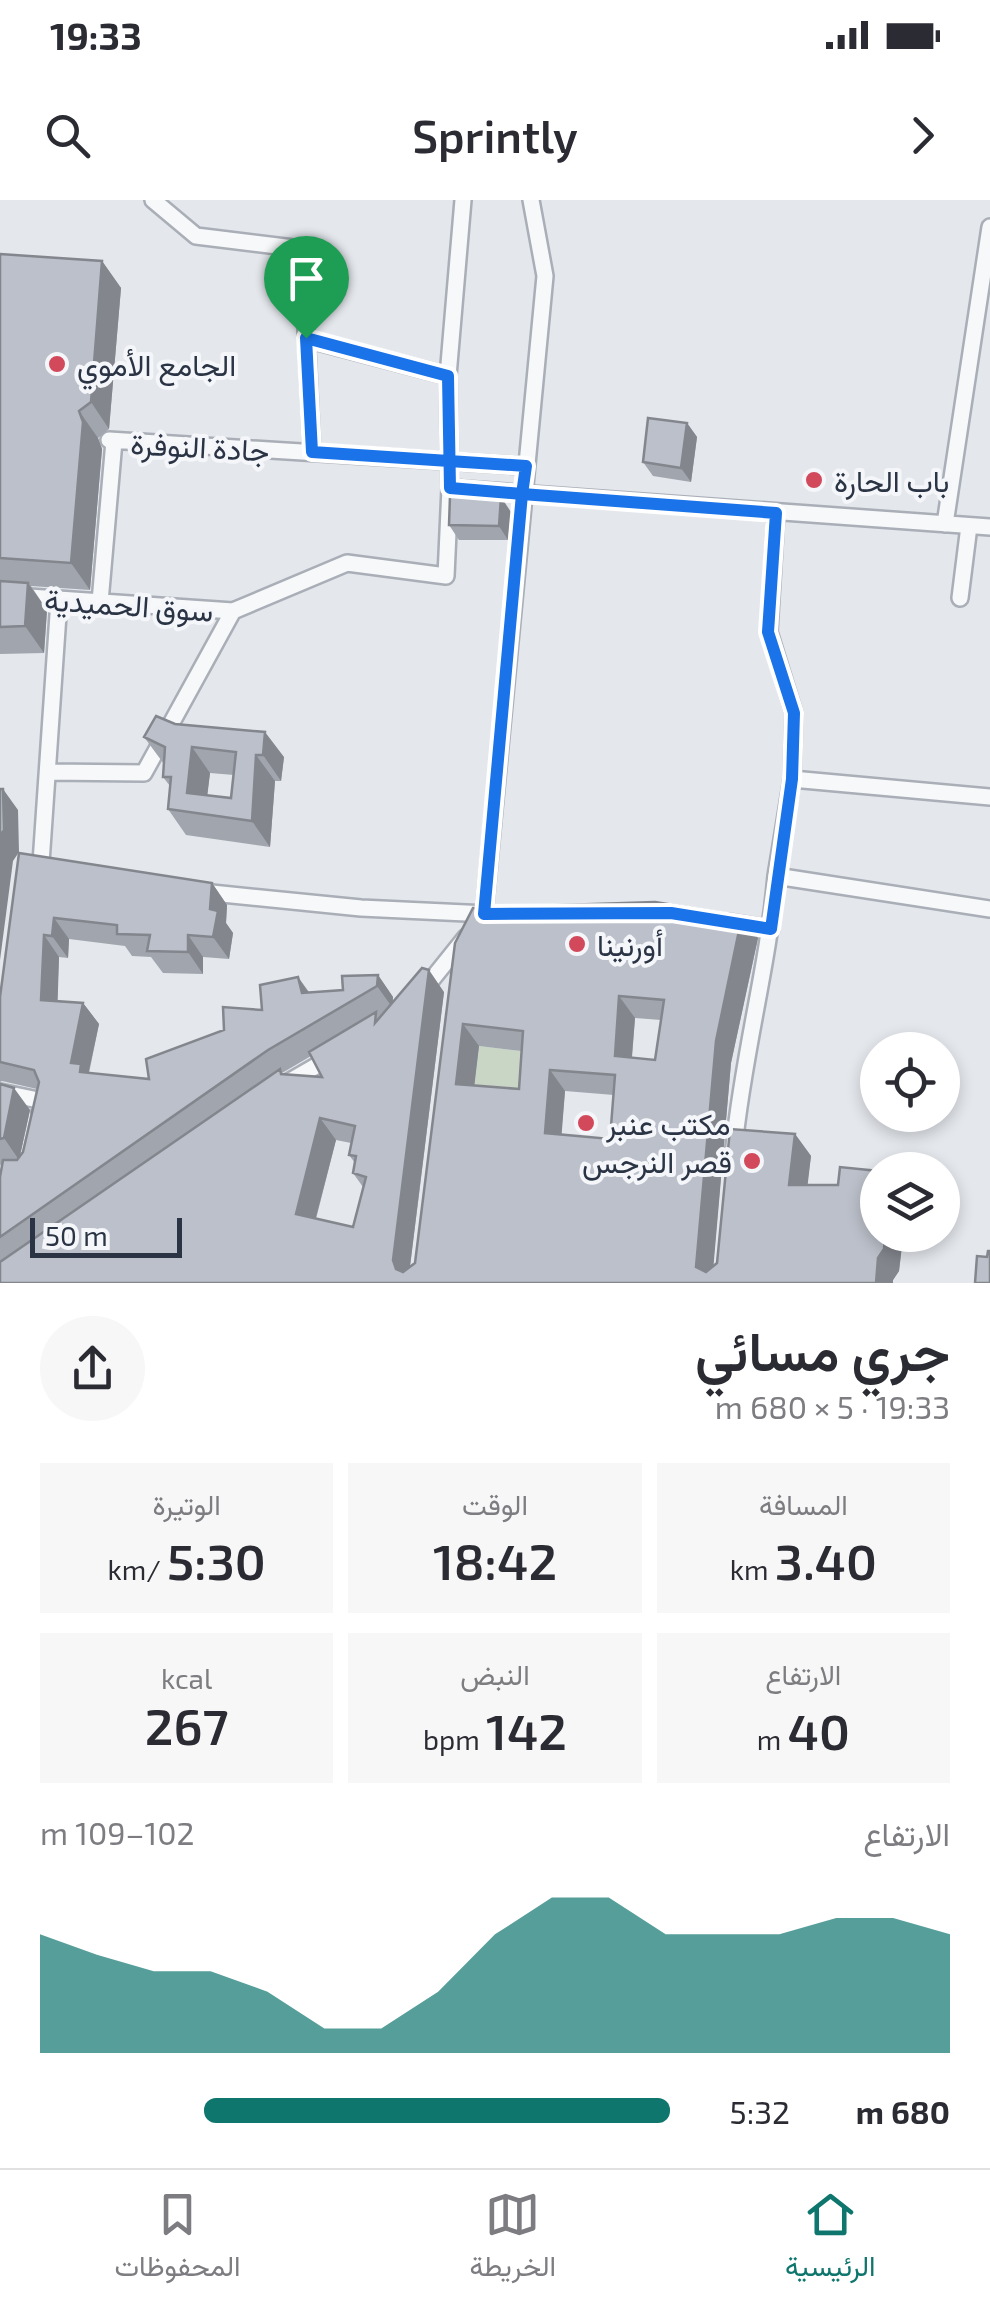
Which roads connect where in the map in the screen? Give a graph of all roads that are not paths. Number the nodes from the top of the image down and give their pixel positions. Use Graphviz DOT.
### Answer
graph roads {
  1 [pos="153,200"];
  2 [pos="463,200"];
  3 [pos="531,200"];
  4 [pos="990,227"];
  5 [pos="306,338"];
  6 [pos="448,376"];
  7 [pos="312,452"];
  8 [pos="451,461"];
  9 [pos="526,466"];
  10 [pos="450,488"];
  11 [pos="522,494"];
  12 [pos="776,513"];
  13 [pos="944,524"];
  14 [pos="969,526"];
  15 [pos="990,528"];
  16 [pos="0,595"];
  17 [pos="960,598"];
  18 [pos="59,600"];
  19 [pos="100,602"];
  20 [pos="234,610"];
  21 [pos="48,772"];
  22 [pos="792,779"];
  23 [pos="990,797"];
  24 [pos="24,862"];
  25 [pos="776,876"];
  26 [pos="190,890"];
  27 [pos="990,909"];
  28 [pos="484,914"];
  29 [pos="502,914"];
  30 [pos="704,918"];
  31 [pos="771,929"];
  32 [pos="457,979"];
  33 [pos="405,1014"];
  34 [pos="340,1052"];
  35 [pos="0,1085"];
  36 [pos="275,1091"];
  37 [pos="36,1127"];
  38 [pos="732,1164"];
  1 -- 5 [label="street"];
  2 -- 6 [label="street"];
  3 -- 9 [label="street"];
  4 -- 13 [label="street"];
  5 -- 6 [label="street"];
  5 -- 7 [label="street"];
  6 -- 8 [label="street"];
  7 -- 8 [label="street, جادة النوفرة"];
  7 -- 19 [label="street, جادة النوفرة"];
  8 -- 9 [label="street, جادة النوفرة"];
  8 -- 10 [label="street"];
  9 -- 11 [label="street"];
  10 -- 11 [label="street"];
  10 -- 20 [label="street, سوق الحميدية"];
  11 -- 12 [label="street"];
  11 -- 28 [label="street"];
  12 -- 13 [label="street"];
  12 -- 22 [label="street"];
  13 -- 14 [label="street"];
  14 -- 15 [label="street"];
  14 -- 17 [label="street"];
  16 -- 18 [label="street, سوق الحميدية"];
  18 -- 19 [label="street, سوق الحميدية"];
  18 -- 21 [label="street"];
  19 -- 20 [label="street, سوق الحميدية"];
  20 -- 21 [label="street"];
  21 -- 24 [label="street"];
  22 -- 23 [label="street"];
  22 -- 25 [label="street"];
  25 -- 27 [label="street"];
  25 -- 31 [label="street"];
  26 -- 28 [label="street"];
  28 -- 29 [label="street"];
  28 -- 32 [label="street"];
  28 -- 33 [label="street"];
  30 -- 31 [label="street"];
  31 -- 38 [label="street"];
  34 -- 36 [label="street"];
  35 -- 37 [label="street"];
}
